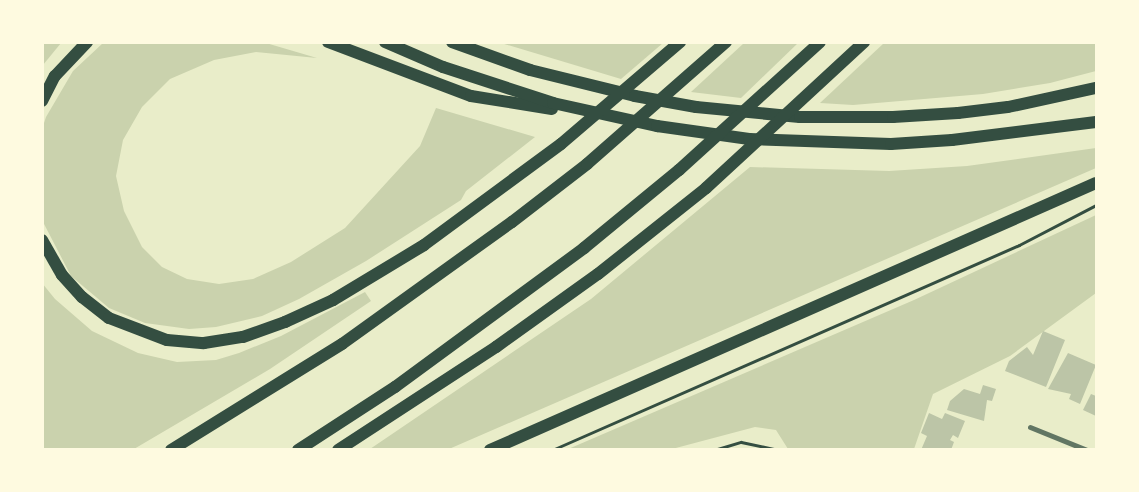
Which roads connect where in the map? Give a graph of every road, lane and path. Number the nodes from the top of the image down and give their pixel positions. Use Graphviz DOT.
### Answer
graph roads {
  1 [pos="87,42"];
  2 [pos="328,42"];
  3 [pos="384,42"];
  4 [pos="452,42"];
  5 [pos="680,42"];
  6 [pos="726,42"];
  7 [pos="820,42"];
  8 [pos="864,42"];
  9 [pos="1096,88"];
  10 [pos="42,101"];
  11 [pos="550,106"];
  12 [pos="1096,114"];
  13 [pos="1096,122"];
  14 [pos="1045,129"];
  15 [pos="1096,183"];
  16 [pos="1096,205"];
  17 [pos="42,240"];
  18 [pos="1030,426"];
  19 [pos="171,450"];
  20 [pos="298,450"];
  21 [pos="338,450"];
  22 [pos="490,450"];
  23 [pos="552,450"];
  24 [pos="714,450"];
  25 [pos="778,450"];
  26 [pos="1087,450"];
  1 -- 10 [label="highway"];
  2 -- 11 [label="highway"];
  3 -- 11 [label="highway"];
  4 -- 9 [label="highway"];
  5 -- 17 [label="highway"];
  6 -- 19 [label="highway"];
  7 -- 20 [label="highway"];
  8 -- 21 [label="highway"];
  11 -- 14 [label="highway"];
  12 -- 14 [label="highway"];
  13 -- 14 [label="highway"];
  15 -- 22 [label="highway"];
  16 -- 23 [label="path"];
  18 -- 26 [label="street"];
  24 -- 25 [label="path"];
}
